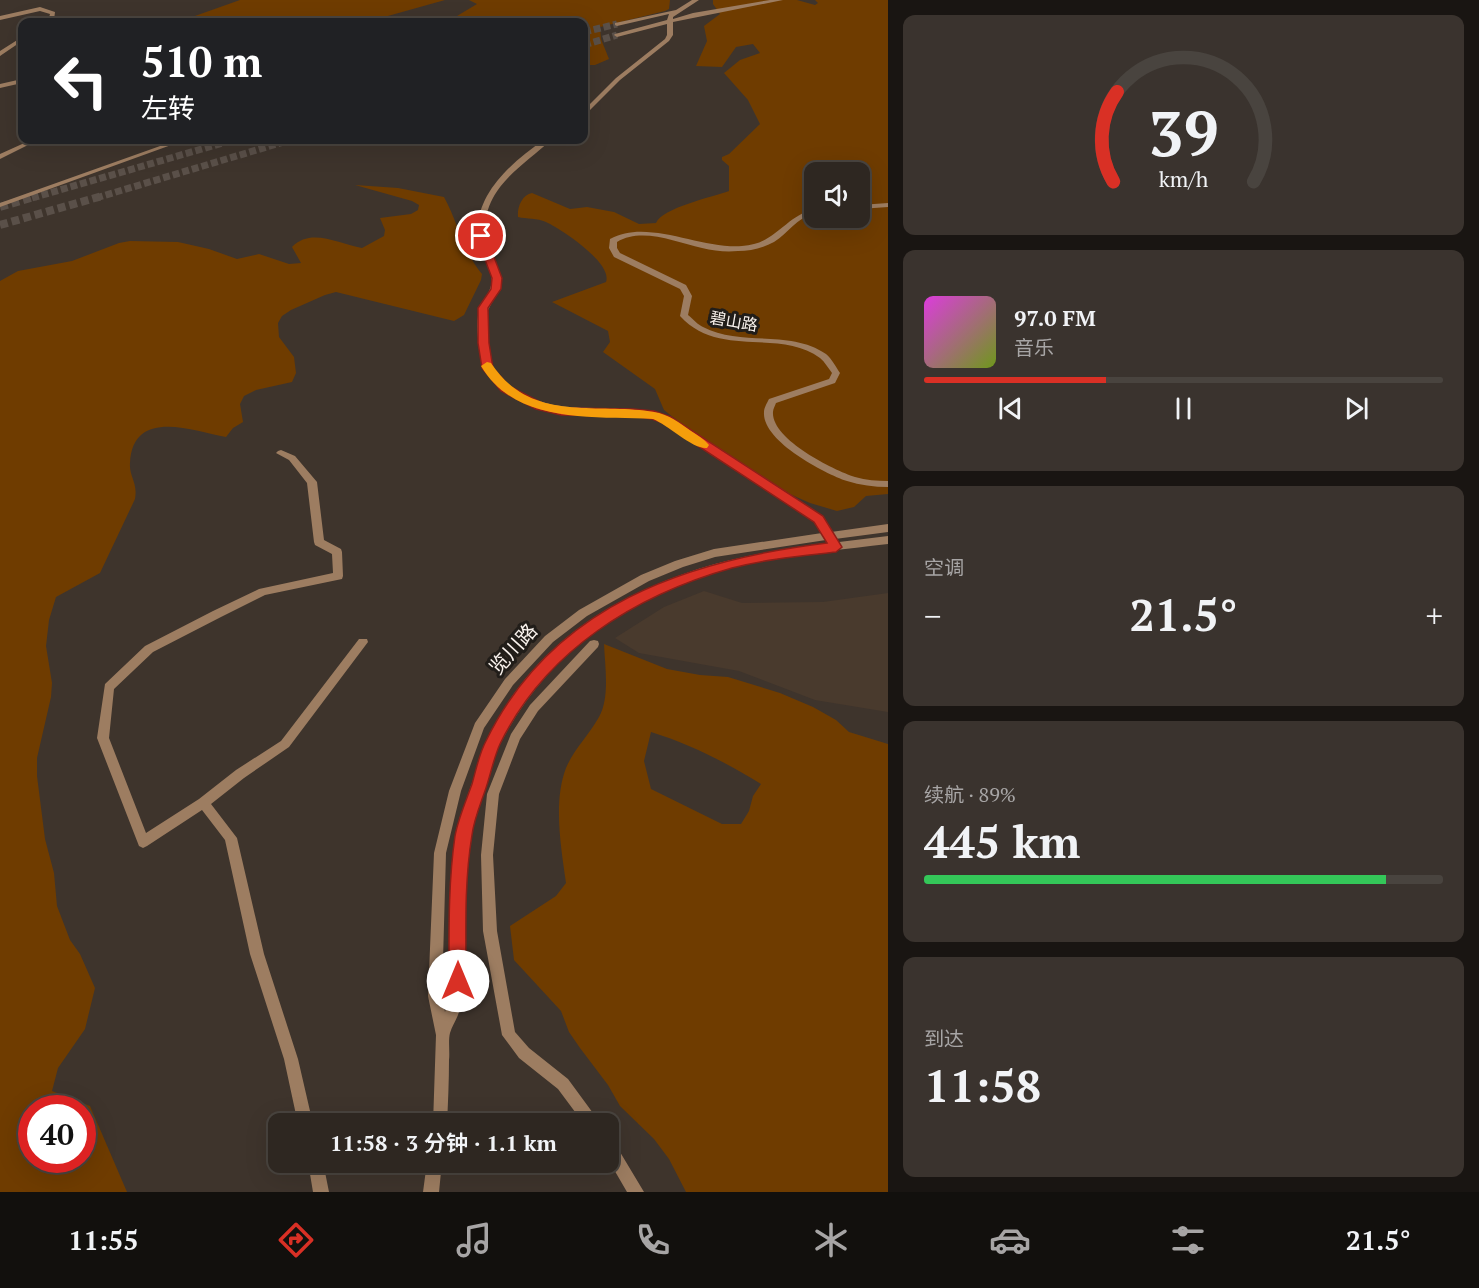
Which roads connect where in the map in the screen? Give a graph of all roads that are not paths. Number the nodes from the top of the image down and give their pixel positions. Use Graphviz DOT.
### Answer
graph roads {
  1 [pos="696,0"];
  2 [pos="741,0"];
  3 [pos="778,0"];
  4 [pos="716,7"];
  5 [pos="0,18"];
  6 [pos="52,18"];
  7 [pos="617,24"];
  8 [pos="617,35"];
  9 [pos="18,42"];
  10 [pos="0,54"];
  11 [pos="18,82"];
  12 [pos="0,86"];
  13 [pos="588,109"];
  14 [pos="27,144"];
  15 [pos="171,144"];
  16 [pos="543,144"];
  17 [pos="0,157"];
  18 [pos="0,205"];
  19 [pos="888,205"];
  20 [pos="870,206"];
  21 [pos="804,213"];
  22 [pos="281,453"];
  23 [pos="888,484"];
  24 [pos="888,528"];
  25 [pos="828,536"];
  26 [pos="888,540"];
  27 [pos="836,547"];
  28 [pos="571,621"];
  29 [pos="584,632"];
  30 [pos="363,642"];
  31 [pos="594,644"];
  32 [pos="203,803"];
  33 [pos="443,1035"];
  34 [pos="303,1113"];
  35 [pos="440,1113"];
  36 [pos="585,1113"];
  37 [pos="619,1164"];
  38 [pos="317,1173"];
  39 [pos="434,1173"];
  40 [pos="321,1192"];
  41 [pos="431,1192"];
  42 [pos="636,1192"];
  1 -- 13 [label="street"];
  2 -- 4 [label="street"];
  3 -- 4 [label="street"];
  4 -- 7 [label="street"];
  4 -- 8 [label="street"];
  5 -- 6 [label="street"];
  9 -- 10 [label="street"];
  11 -- 12 [label="street"];
  14 -- 17 [label="street"];
  15 -- 18 [label="street"];
  16 -- 25 [label="street"];
  19 -- 20 [label="street"];
  21 -- 23 [label="street, 碧山路"];
  22 -- 32 [label="street"];
  24 -- 25 [label="street, 览川路"];
  25 -- 27 [label="street"];
  25 -- 28 [label="street, 览川路"];
  26 -- 27 [label="street, 览川路"];
  27 -- 29 [label="street, 览川路"];
  28 -- 29 [label="street"];
  28 -- 33 [label="street, 览川路"];
  29 -- 33 [label="street, 览川路"];
  30 -- 32 [label="street"];
  31 -- 36 [label="street"];
  32 -- 34 [label="street"];
  33 -- 35 [label="street, 览川路"];
  37 -- 42 [label="street"];
  38 -- 40 [label="street"];
  39 -- 41 [label="street"];
}
